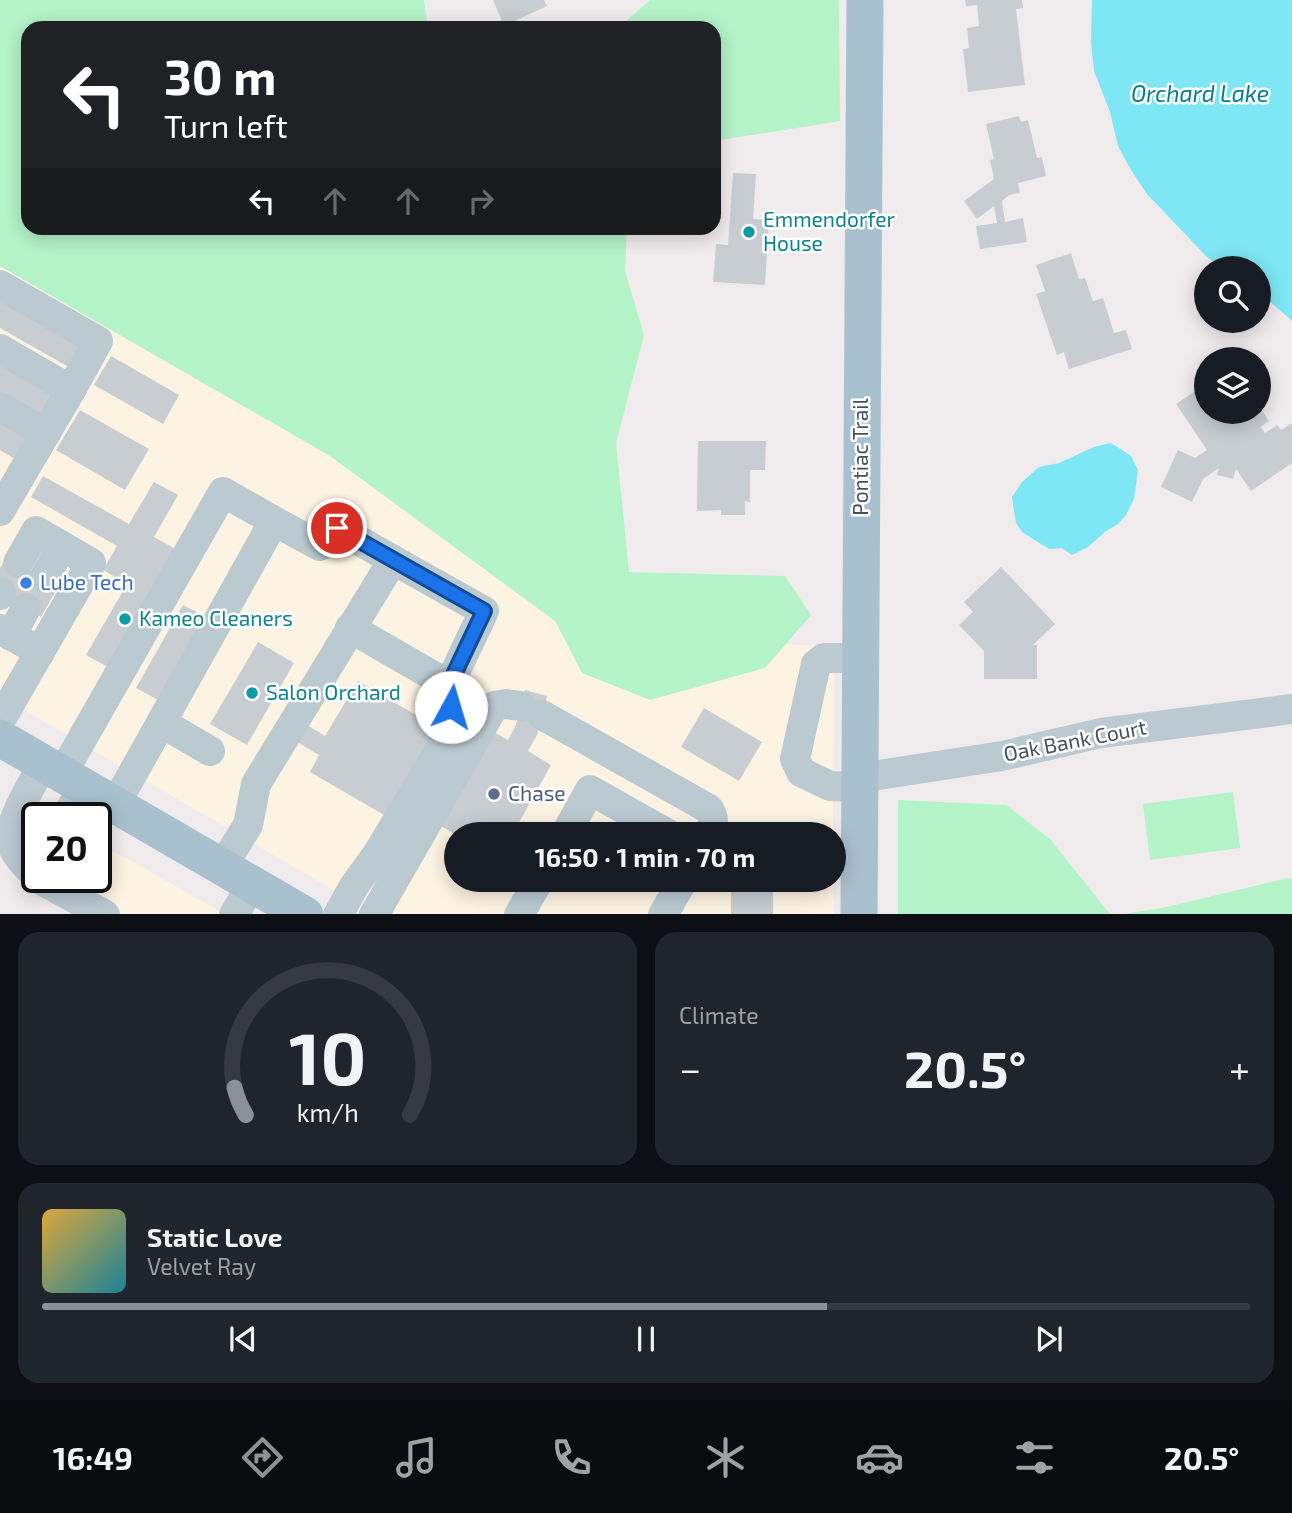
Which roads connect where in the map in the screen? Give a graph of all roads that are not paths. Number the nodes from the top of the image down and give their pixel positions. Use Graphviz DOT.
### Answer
graph roads {
  1 [pos="865,0"];
  2 [pos="0,285"];
  3 [pos="0,349"];
  4 [pos="71,390"];
  5 [pos="0,407"];
  6 [pos="46,433"];
  7 [pos="11,469"];
  8 [pos="0,511"];
  9 [pos="274,521"];
  10 [pos="393,560"];
  11 [pos="31,571"];
  12 [pos="7,612"];
  13 [pos="350,628"];
  14 [pos="40,652"];
  15 [pos="860,658"];
  16 [pos="449,685"];
  17 [pos="1292,709"];
  18 [pos="0,721"];
  19 [pos="162,723"];
  20 [pos="0,737"];
  21 [pos="210,751"];
  22 [pos="859,783"];
  23 [pos="75,789"];
  24 [pos="35,802"];
  25 [pos="21,806"];
  26 [pos="572,822"];
  27 [pos="647,822"];
  28 [pos="713,822"];
  29 [pos="21,861"];
  30 [pos="236,889"];
  31 [pos="532,892"];
  32 [pos="676,892"];
  33 [pos="65,893"];
  34 [pos="96,912"];
  35 [pos="302,914"];
  36 [pos="339,914"];
  37 [pos="375,914"];
  38 [pos="520,914"];
  39 [pos="664,914"];
  40 [pos="859,914"];
  1 -- 15 [label="main road, Pontiac Trail"];
  2 -- 4 [label="street"];
  3 -- 4 [label="street"];
  4 -- 6 [label="street"];
  5 -- 6 [label="street"];
  6 -- 7 [label="street"];
  7 -- 8 [label="street"];
  9 -- 10 [label="street"];
  9 -- 19 [label="street"];
  9 -- 23 [label="street"];
  10 -- 13 [label="street"];
  10 -- 16 [label="street"];
  11 -- 14 [label="street"];
  12 -- 14 [label="street"];
  13 -- 16 [label="street"];
  13 -- 30 [label="street"];
  14 -- 18 [label="street"];
  15 -- 22 [label="main road, Pontiac Trail"];
  15 -- 22 [label="street, Oak Bank Court"];
  16 -- 36 [label="street"];
  17 -- 22 [label="street, Oak Bank Court"];
  19 -- 21 [label="street"];
  19 -- 23 [label="street"];
  20 -- 23 [label="main road"];
  22 -- 40 [label="main road, Pontiac Trail"];
  23 -- 24 [label="street"];
  23 -- 30 [label="main road"];
  25 -- 29 [label="street"];
  26 -- 27 [label="street"];
  28 -- 37 [label="street"];
  30 -- 35 [label="main road"];
  31 -- 38 [label="street"];
  32 -- 39 [label="street"];
  33 -- 34 [label="street"];
}
